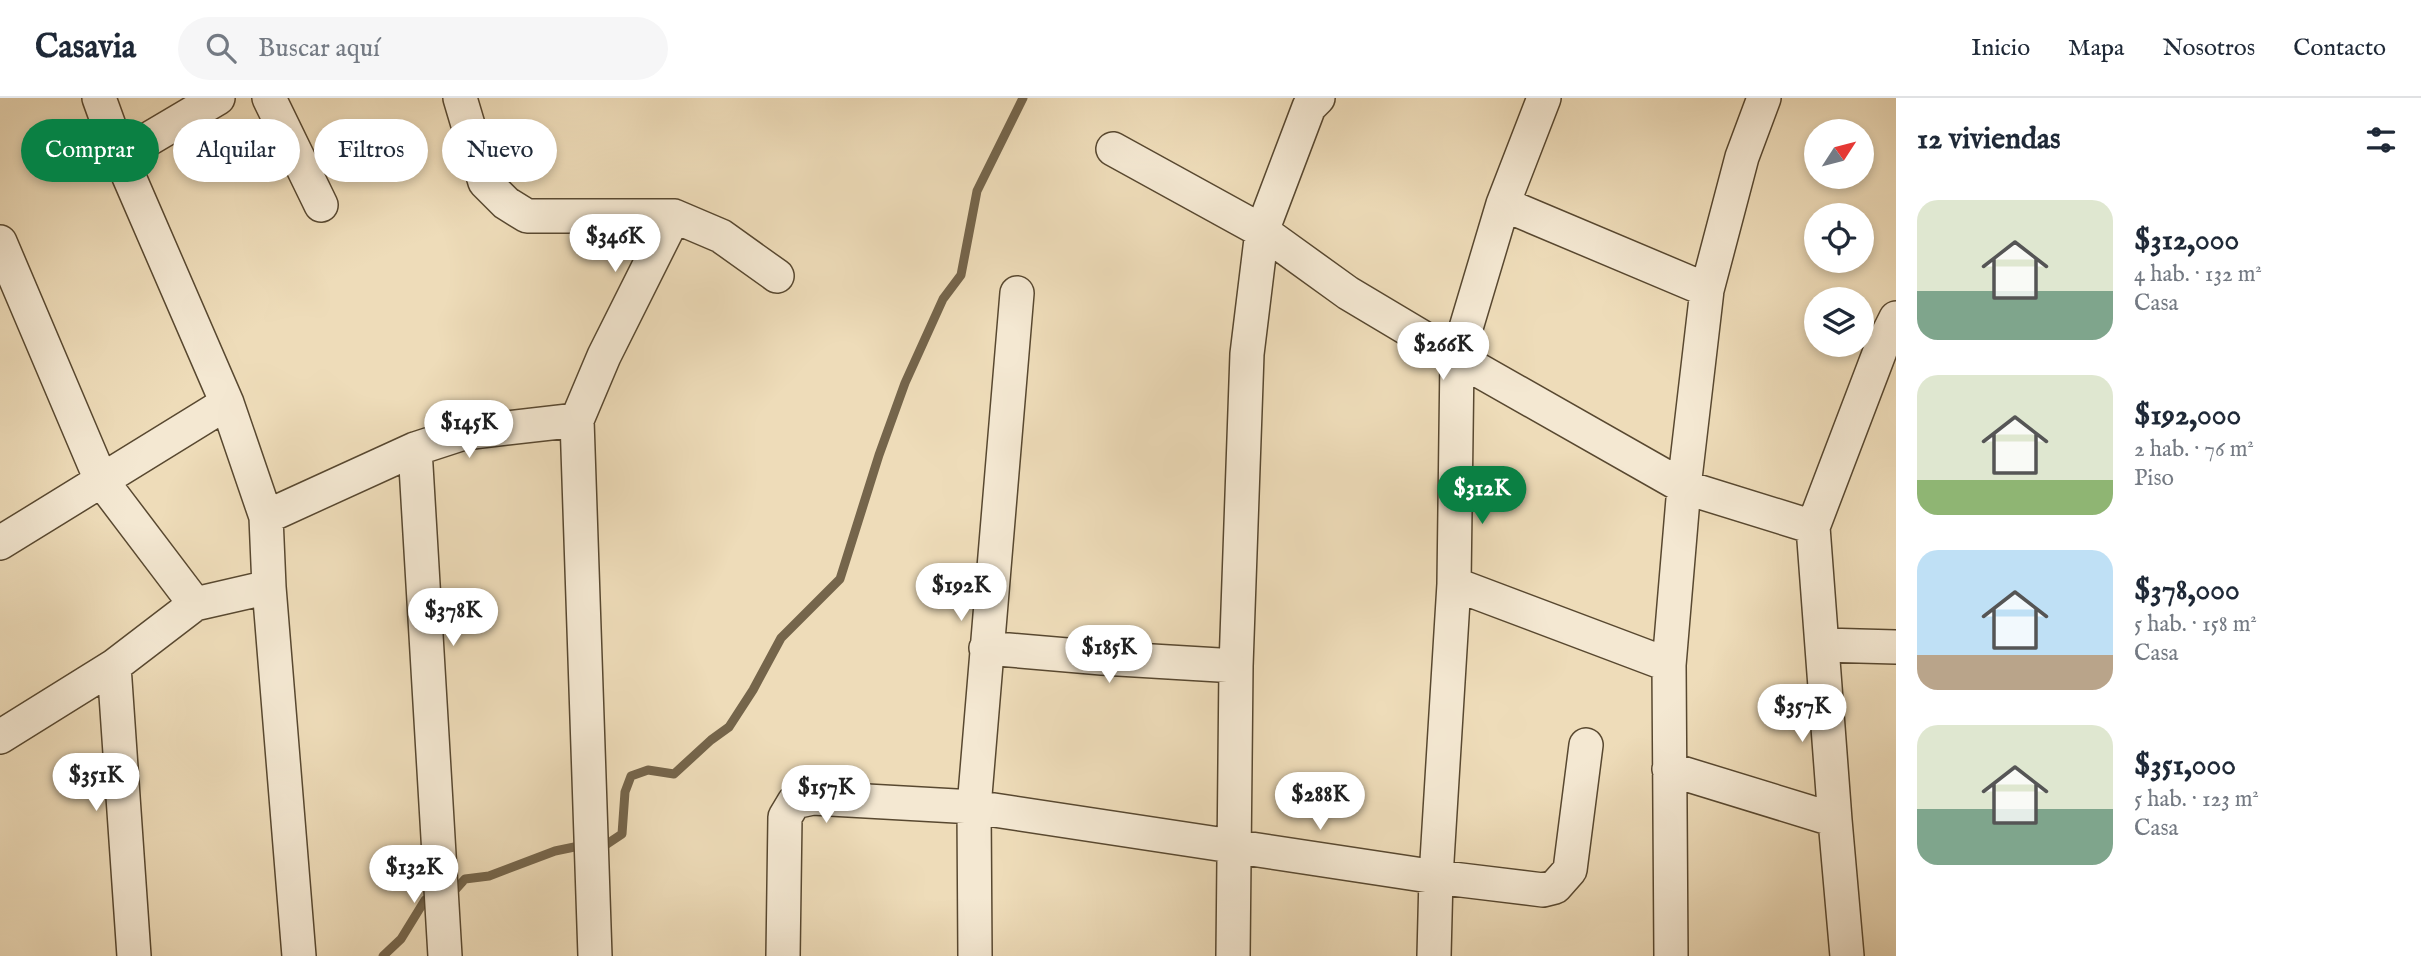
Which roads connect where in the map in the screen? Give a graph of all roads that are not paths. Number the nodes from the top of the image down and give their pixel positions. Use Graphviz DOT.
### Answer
graph roads {
  1 [pos="99,98"];
  2 [pos="218,98"];
  3 [pos="270,98"];
  4 [pos="460,98"];
  5 [pos="1318,98"];
  6 [pos="1544,98"];
  7 [pos="1765,98"];
  8 [pos="107,119"];
  9 [pos="159,133"];
  10 [pos="1113,149"];
  11 [pos="131,182"];
  12 [pos="1503,204"];
  13 [pos="321,205"];
  14 [pos="674,216"];
  15 [pos="1262,231"];
  16 [pos="0,242"];
  17 [pos="777,276"];
  18 [pos="1707,290"];
  19 [pos="1017,293"];
  20 [pos="1891,338"];
  21 [pos="1457,358"];
  22 [pos="227,402"];
  23 [pos="577,419"];
  24 [pos="415,449"];
  25 [pos="102,480"];
  26 [pos="1684,487"];
  27 [pos="266,517"];
  28 [pos="1813,527"];
  29 [pos="0,543"];
  30 [pos="1454,584"];
  31 [pos="268,587"];
  32 [pos="195,604"];
  33 [pos="1823,646"];
  34 [pos="1896,647"];
  35 [pos="986,648"];
  36 [pos="1669,664"];
  37 [pos="114,666"];
  38 [pos="1236,666"];
  39 [pos="0,737"];
  40 [pos="1586,745"];
  41 [pos="1669,769"];
  42 [pos="974,807"];
  43 [pos="1835,820"];
  44 [pos="1236,847"];
  45 [pos="1436,877"];
  46 [pos="134,956"];
  47 [pos="299,956"];
  48 [pos="445,956"];
  49 [pos="595,956"];
  50 [pos="783,956"];
  51 [pos="975,956"];
  52 [pos="1233,956"];
  53 [pos="1434,956"];
  54 [pos="1671,956"];
  55 [pos="1847,956"];
  1 -- 8 [label="street"];
  2 -- 9 [label="street"];
  3 -- 13 [label="street"];
  4 -- 14 [label="street"];
  5 -- 15 [label="street"];
  6 -- 12 [label="street"];
  7 -- 18 [label="street"];
  10 -- 15 [label="street"];
  11 -- 22 [label="street"];
  12 -- 18 [label="street"];
  12 -- 21 [label="street"];
  14 -- 17 [label="street"];
  14 -- 23 [label="street"];
  15 -- 21 [label="street"];
  15 -- 38 [label="street"];
  16 -- 25 [label="street"];
  18 -- 26 [label="street"];
  19 -- 35 [label="street"];
  20 -- 28 [label="street"];
  21 -- 26 [label="street"];
  21 -- 30 [label="street"];
  22 -- 25 [label="street"];
  22 -- 27 [label="street"];
  23 -- 24 [label="street"];
  23 -- 49 [label="street"];
  24 -- 27 [label="street"];
  24 -- 48 [label="street"];
  25 -- 29 [label="street"];
  25 -- 32 [label="street"];
  26 -- 28 [label="street"];
  26 -- 36 [label="street"];
  27 -- 31 [label="street"];
  28 -- 33 [label="street"];
  30 -- 36 [label="street"];
  30 -- 45 [label="street"];
  31 -- 32 [label="street"];
  31 -- 47 [label="street"];
  32 -- 37 [label="street"];
  33 -- 34 [label="street"];
  33 -- 43 [label="street"];
  35 -- 38 [label="street"];
  35 -- 42 [label="street"];
  36 -- 41 [label="street"];
  37 -- 39 [label="street"];
  37 -- 46 [label="street"];
  38 -- 44 [label="street"];
  40 -- 45 [label="street"];
  41 -- 43 [label="street"];
  41 -- 54 [label="street"];
  42 -- 44 [label="street"];
  42 -- 50 [label="street"];
  42 -- 51 [label="street"];
  43 -- 55 [label="street"];
  44 -- 45 [label="street"];
  44 -- 52 [label="street"];
  45 -- 53 [label="street"];
}
